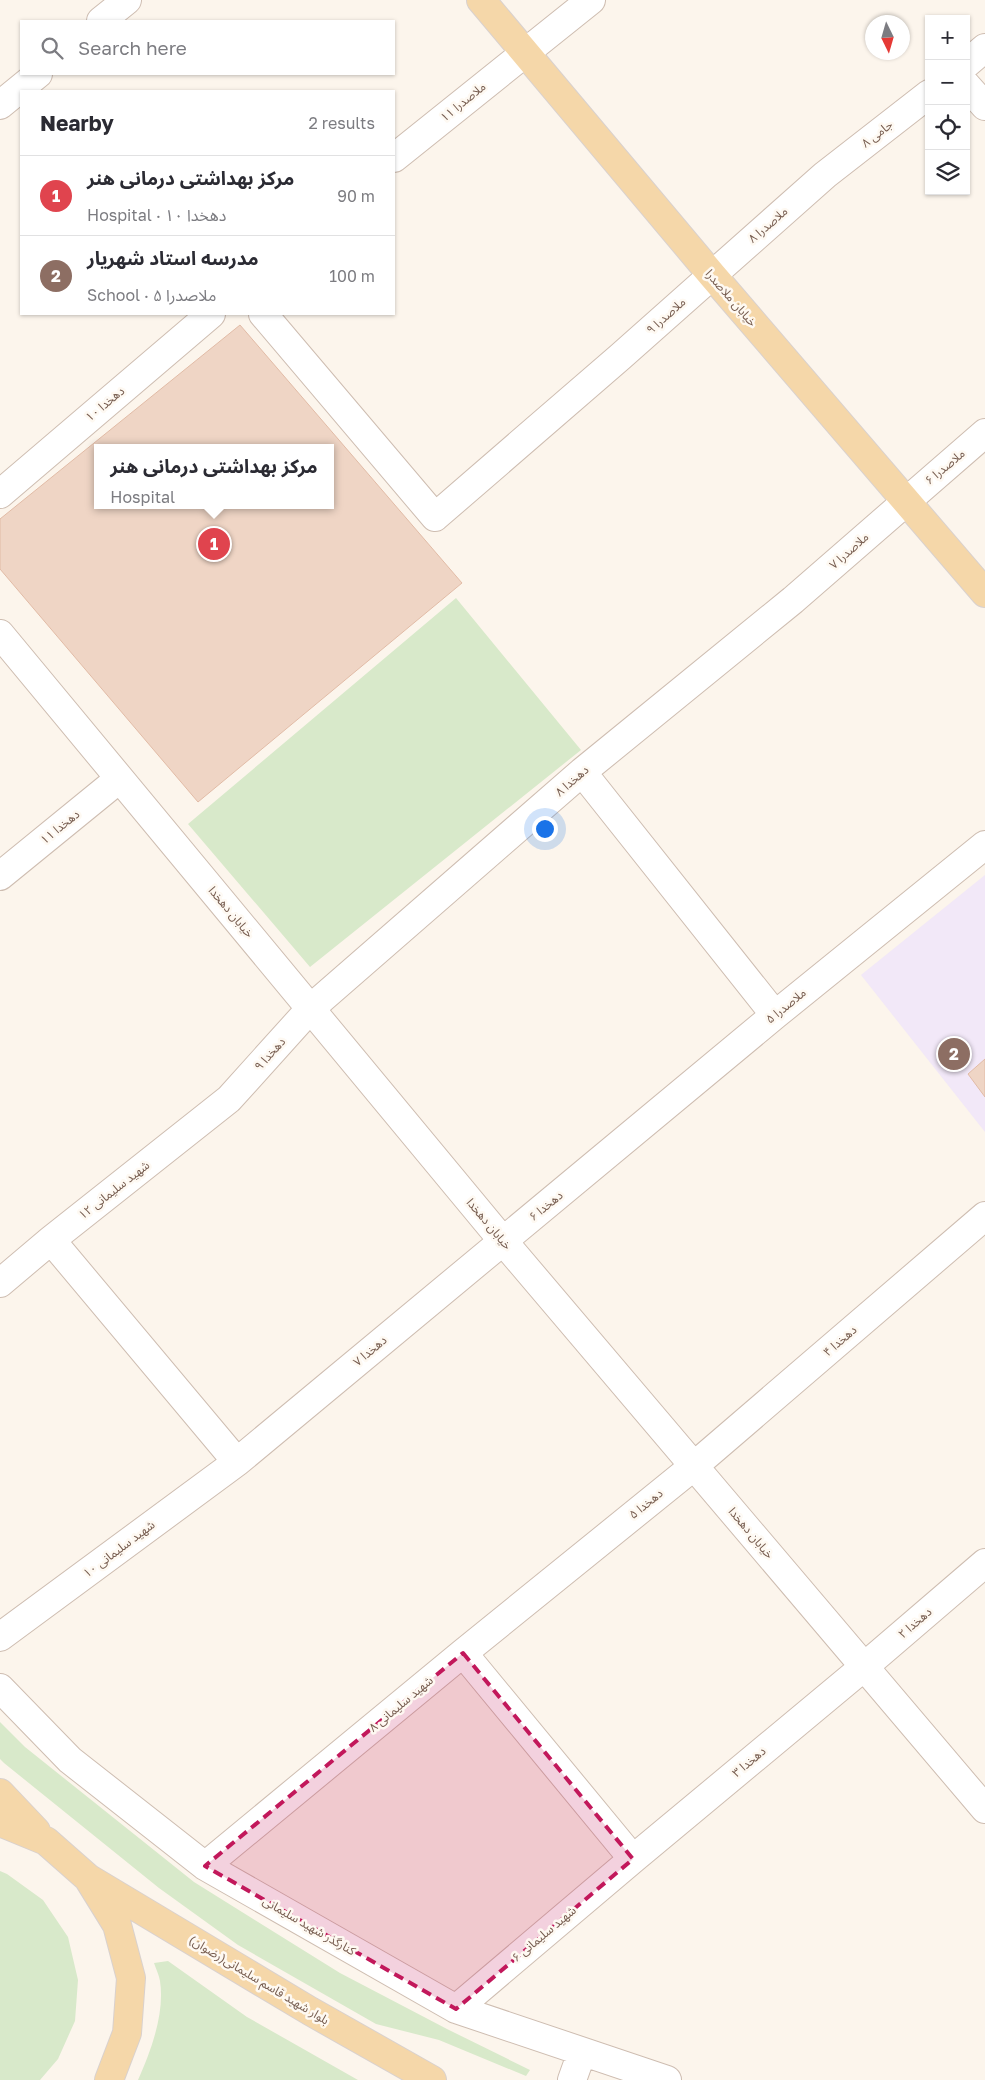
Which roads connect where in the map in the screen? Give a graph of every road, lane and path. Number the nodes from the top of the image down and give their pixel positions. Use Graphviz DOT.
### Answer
graph roads {
  1 [pos="127,0"];
  2 [pos="481,0"];
  3 [pos="591,0"];
  4 [pos="102,20"];
  5 [pos="985,48"];
  6 [pos="525,52"];
  7 [pos="970,61"];
  8 [pos="36,75"];
  9 [pos="970,89"];
  10 [pos="4,93"];
  11 [pos="925,97"];
  12 [pos="985,106"];
  13 [pos="397,155"];
  14 [pos="825,175"];
  15 [pos="712,275"];
  16 [pos="210,315"];
  17 [pos="264,315"];
  18 [pos="985,434"];
  19 [pos="0,494"];
  20 [pos="906,501"];
  21 [pos="985,593"];
  22 [pos="793,600"];
  23 [pos="0,634"];
  24 [pos="582,772"];
  25 [pos="119,778"];
  26 [pos="985,845"];
  27 [pos="0,876"];
  28 [pos="311,1008"];
  29 [pos="775,1015"];
  30 [pos="229,1099"];
  31 [pos="590,1170"];
  32 [pos="985,1216"];
  33 [pos="51,1240"];
  34 [pos="502,1241"];
  35 [pos="0,1283"];
  36 [pos="237,1462"];
  37 [pos="694,1466"];
  38 [pos="598,1543"];
  39 [pos="975,1572"];
  40 [pos="0,1637"];
  41 [pos="463,1653"];
  42 [pos="865,1666"];
  43 [pos="0,1688"];
  44 [pos="0,1793"];
  45 [pos="985,1809"];
  46 [pos="0,1822"];
  47 [pos="46,1842"];
  48 [pos="633,1859"];
  49 [pos="205,1866"];
  50 [pos="88,1878"];
  51 [pos="456,2009"];
  52 [pos="582,2052"];
  53 [pos="109,2080"];
  54 [pos="432,2080"];
  55 [pos="572,2080"];
  56 [pos="668,2080"];
  1 -- 4 [label="street"];
  2 -- 6 [label="main road, خیابان ملاصدرا"];
  3 -- 6 [label="street, ملاصدرا ۱۱"];
  5 -- 7 [label="street"];
  6 -- 13 [label="street, ملاصدرا ۱۱"];
  6 -- 15 [label="main road, خیابان ملاصدرا"];
  8 -- 10 [label="street"];
  9 -- 12 [label="street"];
  11 -- 14 [label="street, جامی ۸"];
  14 -- 15 [label="street, ملاصدرا ۸"];
  15 -- 17 [label="street, ملاصدرا ۹"];
  15 -- 20 [label="main road, خیابان ملاصدرا"];
  16 -- 19 [label="street, دهخدا ۱۰"];
  18 -- 20 [label="street, ملاصدرا ۶"];
  20 -- 21 [label="main road, خیابان ملاصدرا"];
  20 -- 22 [label="street, ملاصدرا ۷"];
  22 -- 24 [label="street, دهخدا ۸"];
  23 -- 25 [label="street, خیابان دهخدا"];
  24 -- 28 [label="street, دهخدا ۸"];
  24 -- 29 [label="street"];
  25 -- 27 [label="street, دهخدا ۱۱"];
  25 -- 28 [label="street, خیابان دهخدا"];
  26 -- 29 [label="street, ملاصدرا ۵"];
  28 -- 30 [label="street, دهخدا ۹"];
  28 -- 34 [label="street, خیابان دهخدا"];
  29 -- 31 [label="street, ملاصدرا ۵"];
  30 -- 33 [label="street, شهید سلیمانی ۱۲"];
  31 -- 34 [label="street, دهخدا ۶"];
  32 -- 37 [label="street, دهخدا ۴"];
  33 -- 35 [label="street, شهید سلیمانی ۱۲"];
  33 -- 36 [label="street"];
  34 -- 36 [label="street, دهخدا ۷"];
  34 -- 37 [label="street, خیابان دهخدا"];
  36 -- 40 [label="street, شهید سلیمانی ۱۰"];
  37 -- 38 [label="street, دهخدا ۵"];
  37 -- 42 [label="street, خیابان دهخدا"];
  38 -- 41 [label="street, شهید سلیمانی ۸"];
  39 -- 42 [label="street, دهخدا ۲"];
  41 -- 48 [label="street"];
  41 -- 49 [label="street, شهید سلیمانی ۸"];
  42 -- 45 [label="street, خیابان دهخدا"];
  42 -- 48 [label="street, دهخدا ۳"];
  43 -- 49 [label="street, کنارگذر شهید سلیمانی"];
  44 -- 47 [label="main road"];
  46 -- 47 [label="main road"];
  47 -- 50 [label="main road"];
  48 -- 51 [label="street, شهید سلیمانی ۶"];
  49 -- 51 [label="street, کنارگذر شهید سلیمانی"];
  50 -- 53 [label="main road"];
  50 -- 54 [label="main road, بلوار شهید قاسم سلیمانی(رضوان)"];
  51 -- 52 [label="street, کنارگذر شهید سلیمانی"];
  52 -- 55 [label="street"];
  52 -- 56 [label="street, کنارگذر شهید سلیمانی"];
}
